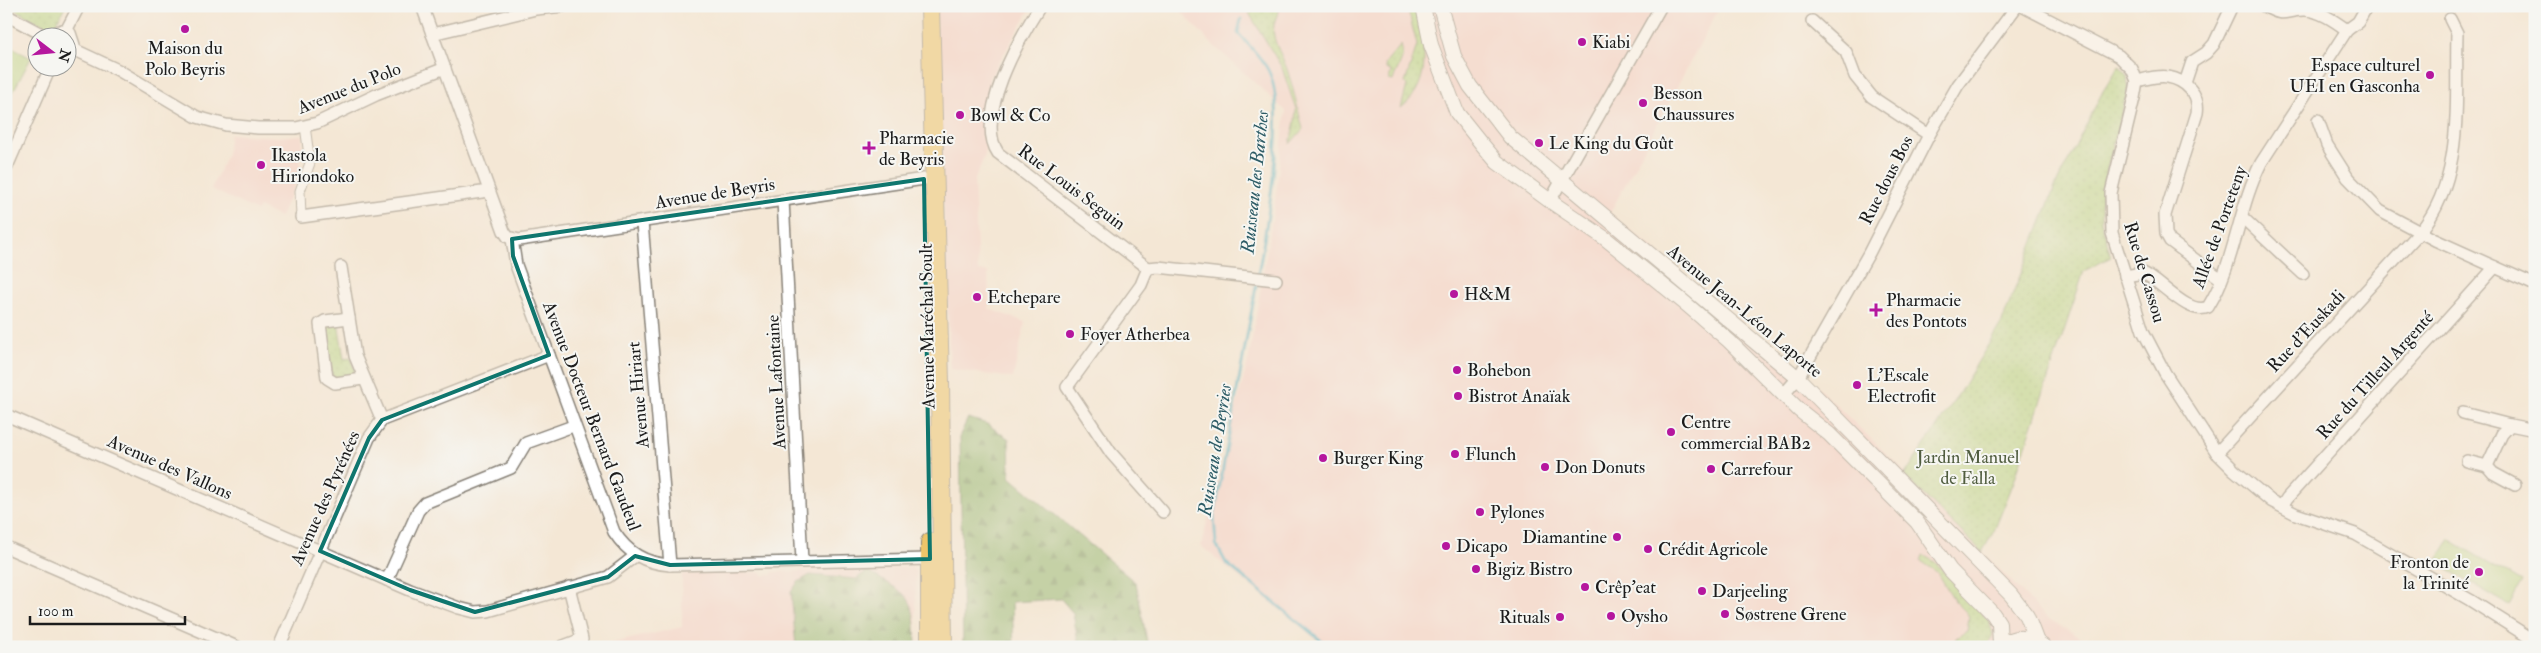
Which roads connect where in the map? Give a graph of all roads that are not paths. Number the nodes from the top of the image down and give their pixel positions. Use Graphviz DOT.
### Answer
graph roads {
  1 [pos="79,6"];
  2 [pos="422,6"];
  3 [pos="563,6"];
  4 [pos="920,6"];
  5 [pos="930,6"];
  6 [pos="1040,6"];
  7 [pos="1423,6"];
  8 [pos="1440,6"];
  9 [pos="1661,6"];
  10 [pos="2017,6"];
  11 [pos="2022,6"];
  12 [pos="2232,6"];
  13 [pos="2264,6"];
  14 [pos="2367,6"];
  15 [pos="6,15"];
  16 [pos="2450,19"];
  17 [pos="1812,22"];
  18 [pos="31,28"];
  19 [pos="68,28"];
  20 [pos="2346,30"];
  21 [pos="432,34"];
  22 [pos="78,55"];
  23 [pos="445,68"];
  24 [pos="46,78"];
  25 [pos="2136,81"];
  26 [pos="2185,84"];
  27 [pos="2318,120"];
  28 [pos="305,126"];
  29 [pos="1929,135"];
  30 [pos="6,169"];
  31 [pos="930,179"];
  32 [pos="1561,181"];
  33 [pos="489,191"];
  34 [pos="783,200"];
  35 [pos="1550,201"];
  36 [pos="2242,216"];
  37 [pos="301,217"];
  38 [pos="642,222"];
  39 [pos="2420,232"];
  40 [pos="512,239"];
  41 [pos="341,267"];
  42 [pos="1148,268"];
  43 [pos="2496,268"];
  44 [pos="2303,274"];
  45 [pos="2125,276"];
  46 [pos="2221,279"];
  47 [pos="1276,280"];
  48 [pos="2535,285"];
  49 [pos="349,318"];
  50 [pos="549,355"];
  51 [pos="1798,378"];
  52 [pos="363,379"];
  53 [pos="1782,395"];
  54 [pos="2463,413"];
  55 [pos="6,415"];
  56 [pos="382,420"];
  57 [pos="2510,425"];
  58 [pos="573,426"];
  59 [pos="2535,430"];
  60 [pos="2217,453"];
  61 [pos="2467,461"];
  62 [pos="2487,466"];
  63 [pos="2515,485"];
  64 [pos="2282,506"];
  65 [pos="1163,512"];
  66 [pos="6,547"];
  67 [pos="320,551"];
  68 [pos="635,556"];
  69 [pos="930,560"];
  70 [pos="802,561"];
  71 [pos="670,566"];
  72 [pos="387,580"];
  73 [pos="569,587"];
  74 [pos="2535,640"];
  75 [pos="2041,644"];
  76 [pos="2000,646"];
  77 [pos="236,647"];
  78 [pos="279,647"];
  79 [pos="561,647"];
  80 [pos="930,647"];
  81 [pos="943,647"];
  1 -- 19 [label="street"];
  2 -- 21 [label="street, Avenue Docteur Bernard Gaudeul"];
  3 -- 21 [label="street"];
  4 -- 31 [label="main road, Avenue Maréchal Soult"];
  5 -- 31 [label="main road"];
  6 -- 42 [label="street, Rue Louis Seguin"];
  7 -- 35 [label="street, Avenue Jean-Léon Laporte"];
  8 -- 32 [label="street, Avenue Jean-Léon Laporte"];
  9 -- 32 [label="street"];
  10 -- 29 [label="street, Rue dous Bos"];
  11 -- 25 [label="street"];
  12 -- 26 [label="street"];
  13 -- 20 [label="street"];
  14 -- 20 [label="street, Allée de Porteteny"];
  15 -- 18 [label="street"];
  16 -- 39 [label="street, Rue d'Euskadi"];
  17 -- 29 [label="street"];
  20 -- 36 [label="street, Allée de Porteteny"];
  21 -- 23 [label="street, Avenue Docteur Bernard Gaudeul"];
  22 -- 28 [label="street, Avenue du Polo"];
  23 -- 28 [label="street, Avenue du Polo"];
  23 -- 33 [label="street, Avenue Docteur Bernard Gaudeul"];
  24 -- 30 [label="street"];
  25 -- 26 [label="street"];
  25 -- 45 [label="street, Rue de Cassou"];
  26 -- 46 [label="street"];
  27 -- 39 [label="street"];
  28 -- 37 [label="street"];
  29 -- 51 [label="street, Rue dous Bos"];
  31 -- 34 [label="street, Avenue de Beyris"];
  31 -- 69 [label="main road, Avenue Maréchal Soult"];
  31 -- 81 [label="main road"];
  32 -- 35 [label="street"];
  32 -- 51 [label="street, Avenue Jean-Léon Laporte"];
  33 -- 37 [label="street"];
  33 -- 40 [label="street, Avenue Docteur Bernard Gaudeul"];
  34 -- 38 [label="street, Avenue de Beyris"];
  34 -- 70 [label="street, Avenue Lafontaine"];
  35 -- 53 [label="street, Avenue Jean-Léon Laporte"];
  36 -- 44 [label="street"];
  36 -- 46 [label="street, Allée de Porteteny"];
  38 -- 40 [label="street, Avenue de Beyris"];
  38 -- 71 [label="street, Avenue Hiriart"];
  39 -- 43 [label="street"];
  39 -- 60 [label="street, Rue d'Euskadi"];
  40 -- 50 [label="street, Avenue Docteur Bernard Gaudeul"];
  41 -- 49 [label="street"];
  42 -- 47 [label="street"];
  42 -- 65 [label="street"];
  43 -- 48 [label="street"];
  43 -- 64 [label="street, Rue du Tilleul Argenté"];
  45 -- 46 [label="street, Allée de Porteteny"];
  45 -- 60 [label="street, Rue de Cassou"];
  49 -- 52 [label="street"];
  49 -- 52 [label="street"];
  50 -- 56 [label="street, Avenue des Pyrénées"];
  50 -- 58 [label="street, Avenue Docteur Bernard Gaudeul"];
  51 -- 53 [label="street, Rue dous Bos"];
  51 -- 75 [label="street, Avenue Jean-Léon Laporte"];
  52 -- 56 [label="street"];
  53 -- 76 [label="street, Avenue Jean-Léon Laporte"];
  54 -- 57 [label="street"];
  55 -- 67 [label="street, Avenue des Vallons"];
  56 -- 67 [label="street, Avenue des Pyrénées"];
  57 -- 59 [label="street"];
  57 -- 62 [label="street"];
  58 -- 68 [label="street, Avenue Docteur Bernard Gaudeul"];
  58 -- 72 [label="street"];
  60 -- 64 [label="street, Rue de Cassou"];
  61 -- 62 [label="street"];
  62 -- 63 [label="street"];
  64 -- 74 [label="street, Rue de Cassou"];
  66 -- 77 [label="street"];
  67 -- 72 [label="street, Avenue des Vallons"];
  67 -- 78 [label="street, Avenue des Pyrénées"];
  68 -- 71 [label="street, Avenue Docteur Bernard Gaudeul"];
  68 -- 73 [label="street, Avenue des Vallons"];
  69 -- 70 [label="street, Avenue Docteur Bernard Gaudeul"];
  69 -- 80 [label="main road, Avenue Maréchal Soult"];
  70 -- 71 [label="street, Avenue Docteur Bernard Gaudeul"];
  72 -- 73 [label="street, Avenue des Vallons"];
  73 -- 79 [label="street"];
  75 -- 76 [label="street"];
}
